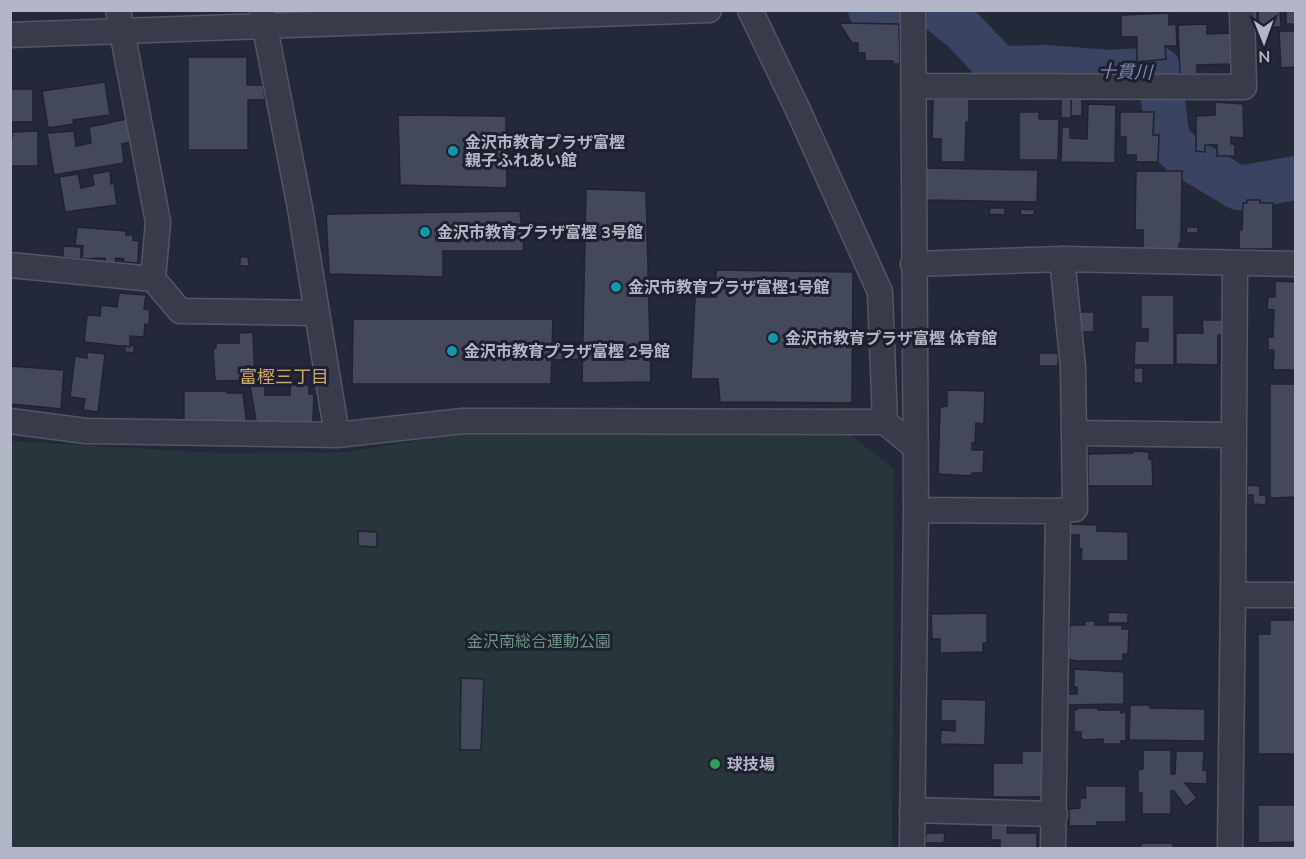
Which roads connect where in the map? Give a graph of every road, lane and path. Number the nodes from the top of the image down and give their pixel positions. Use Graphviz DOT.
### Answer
graph roads {
  1 [pos="709,10"];
  2 [pos="750,10"];
  3 [pos="1242,10"];
  4 [pos="486,14"];
  5 [pos="913,16"];
  6 [pos="264,18"];
  7 [pos="119,21"];
  8 [pos="10,35"];
  9 [pos="914,86"];
  10 [pos="1062,259"];
  11 [pos="913,264"];
  12 [pos="1235,264"];
  13 [pos="1296,264"];
  14 [pos="10,265"];
  15 [pos="153,279"];
  16 [pos="880,292"];
  17 [pos="914,293"];
  18 [pos="317,313"];
  19 [pos="10,420"];
  20 [pos="885,422"];
  21 [pos="1074,433"];
  22 [pos="337,435"];
  23 [pos="1234,435"];
  24 [pos="916,448"];
  25 [pos="916,510"];
  26 [pos="1058,511"];
  27 [pos="1233,595"];
  28 [pos="1296,595"];
  29 [pos="912,810"];
  30 [pos="1055,814"];
  31 [pos="912,849"];
  32 [pos="1053,849"];
  33 [pos="1230,849"];
  1 -- 4 [label="street"];
  2 -- 16 [label="street"];
  3 -- 9 [label="street"];
  4 -- 6 [label="street"];
  5 -- 9 [label="street"];
  6 -- 7 [label="street"];
  6 -- 18 [label="street"];
  7 -- 8 [label="street"];
  7 -- 15 [label="street"];
  9 -- 11 [label="street"];
  10 -- 11 [label="street"];
  10 -- 12 [label="street"];
  10 -- 21 [label="street"];
  11 -- 17 [label="street"];
  12 -- 13 [label="street"];
  12 -- 23 [label="street"];
  14 -- 15 [label="street"];
  15 -- 18 [label="street"];
  16 -- 17 [label="street"];
  16 -- 20 [label="street"];
  17 -- 24 [label="street"];
  18 -- 22 [label="street"];
  19 -- 22 [label="street"];
  20 -- 22 [label="street"];
  20 -- 24 [label="street"];
  21 -- 23 [label="street"];
  21 -- 26 [label="street"];
  23 -- 27 [label="street"];
  24 -- 25 [label="street"];
  25 -- 26 [label="street"];
  25 -- 29 [label="street"];
  26 -- 30 [label="street"];
  27 -- 28 [label="street"];
  27 -- 33 [label="street"];
  29 -- 30 [label="street"];
  29 -- 31 [label="street"];
  30 -- 32 [label="street"];
}
